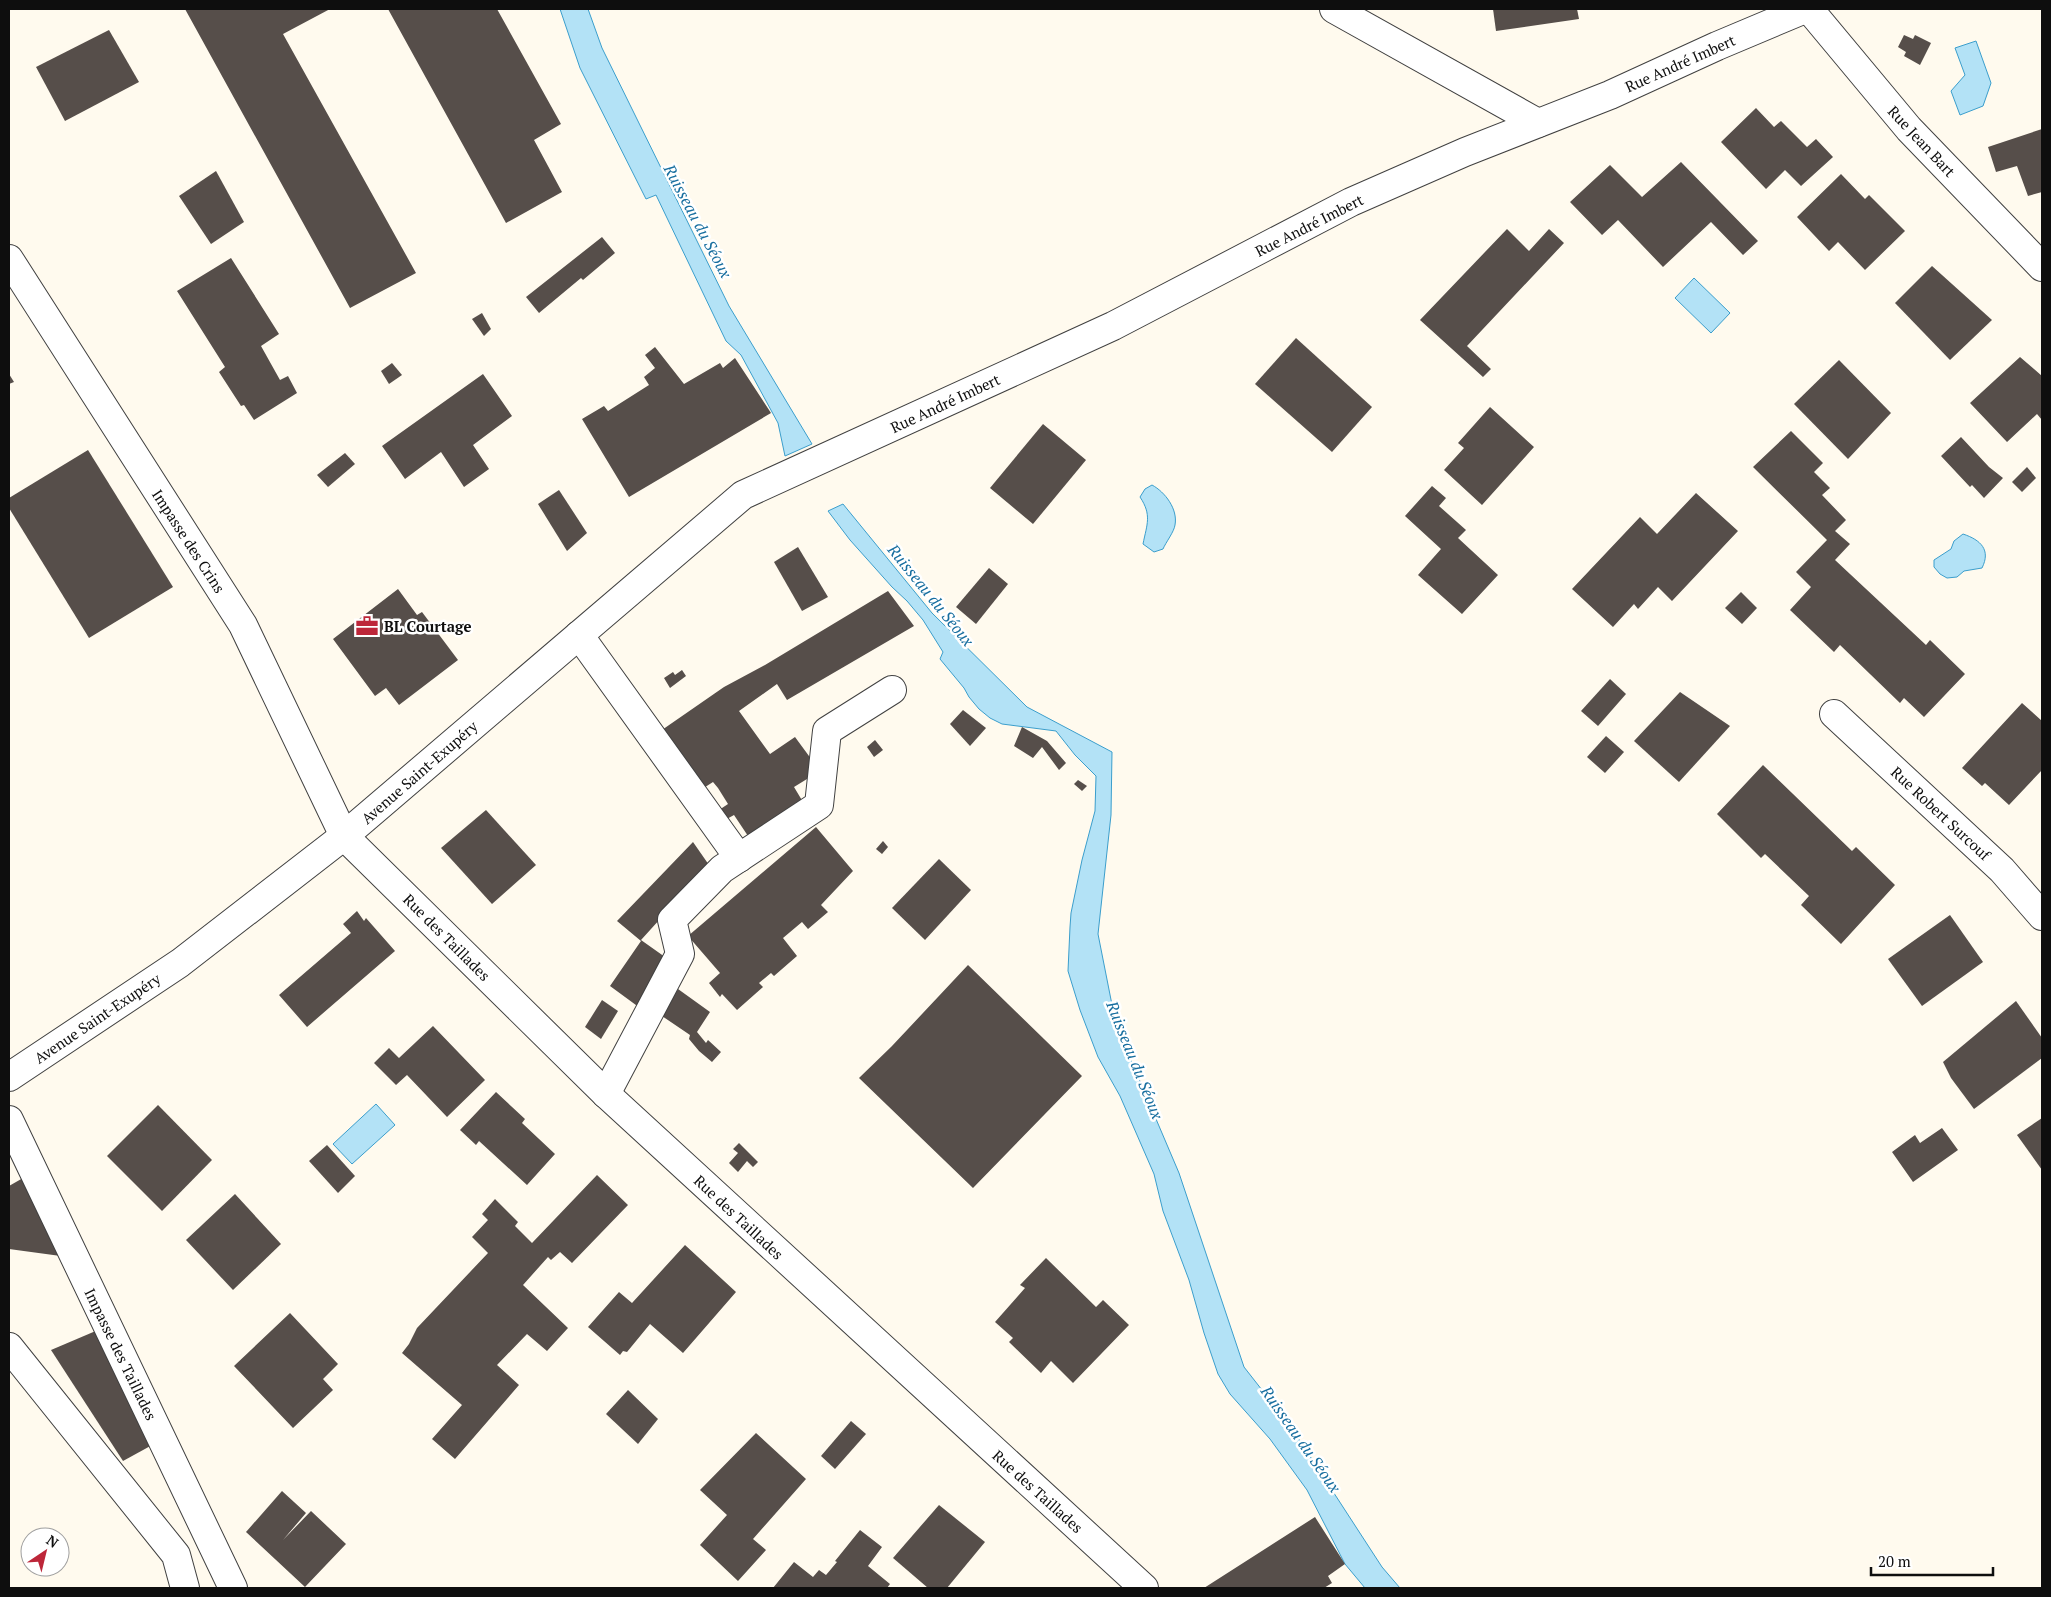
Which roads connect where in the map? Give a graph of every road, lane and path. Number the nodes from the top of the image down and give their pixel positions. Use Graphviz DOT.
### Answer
graph roads {
  1 [pos="1334,9"];
  2 [pos="1805,9"];
  3 [pos="1809,9"];
  4 [pos="1538,124"];
  5 [pos="9,259"];
  6 [pos="2042,267"];
  7 [pos="821,460"];
  8 [pos="579,635"];
  9 [pos="892,690"];
  10 [pos="1834,714"];
  11 [pos="344,836"];
  12 [pos="739,858"];
  13 [pos="2042,916"];
  14 [pos="9,1077"];
  15 [pos="606,1094"];
  16 [pos="9,1120"];
  17 [pos="9,1347"];
  18 [pos="186,1588"];
  19 [pos="233,1588"];
  20 [pos="1144,1588"];
  1 -- 4 [label="street"];
  2 -- 4 [label="street, Rue André Imbert"];
  3 -- 6 [label="street, Rue Jean Bart"];
  4 -- 7 [label="street, Rue André Imbert"];
  5 -- 11 [label="street, Impasse des Crins"];
  7 -- 8 [label="street, Avenue Saint-Exupéry"];
  8 -- 11 [label="street, Avenue Saint-Exupéry"];
  8 -- 12 [label="street"];
  9 -- 12 [label="street"];
  10 -- 13 [label="street, Rue Robert Surcouf"];
  11 -- 14 [label="street, Avenue Saint-Exupéry"];
  11 -- 15 [label="street, Rue des Taillades"];
  12 -- 15 [label="street"];
  15 -- 20 [label="street, Rue des Taillades"];
  16 -- 19 [label="street, Impasse des Taillades"];
  17 -- 18 [label="street"];
}
